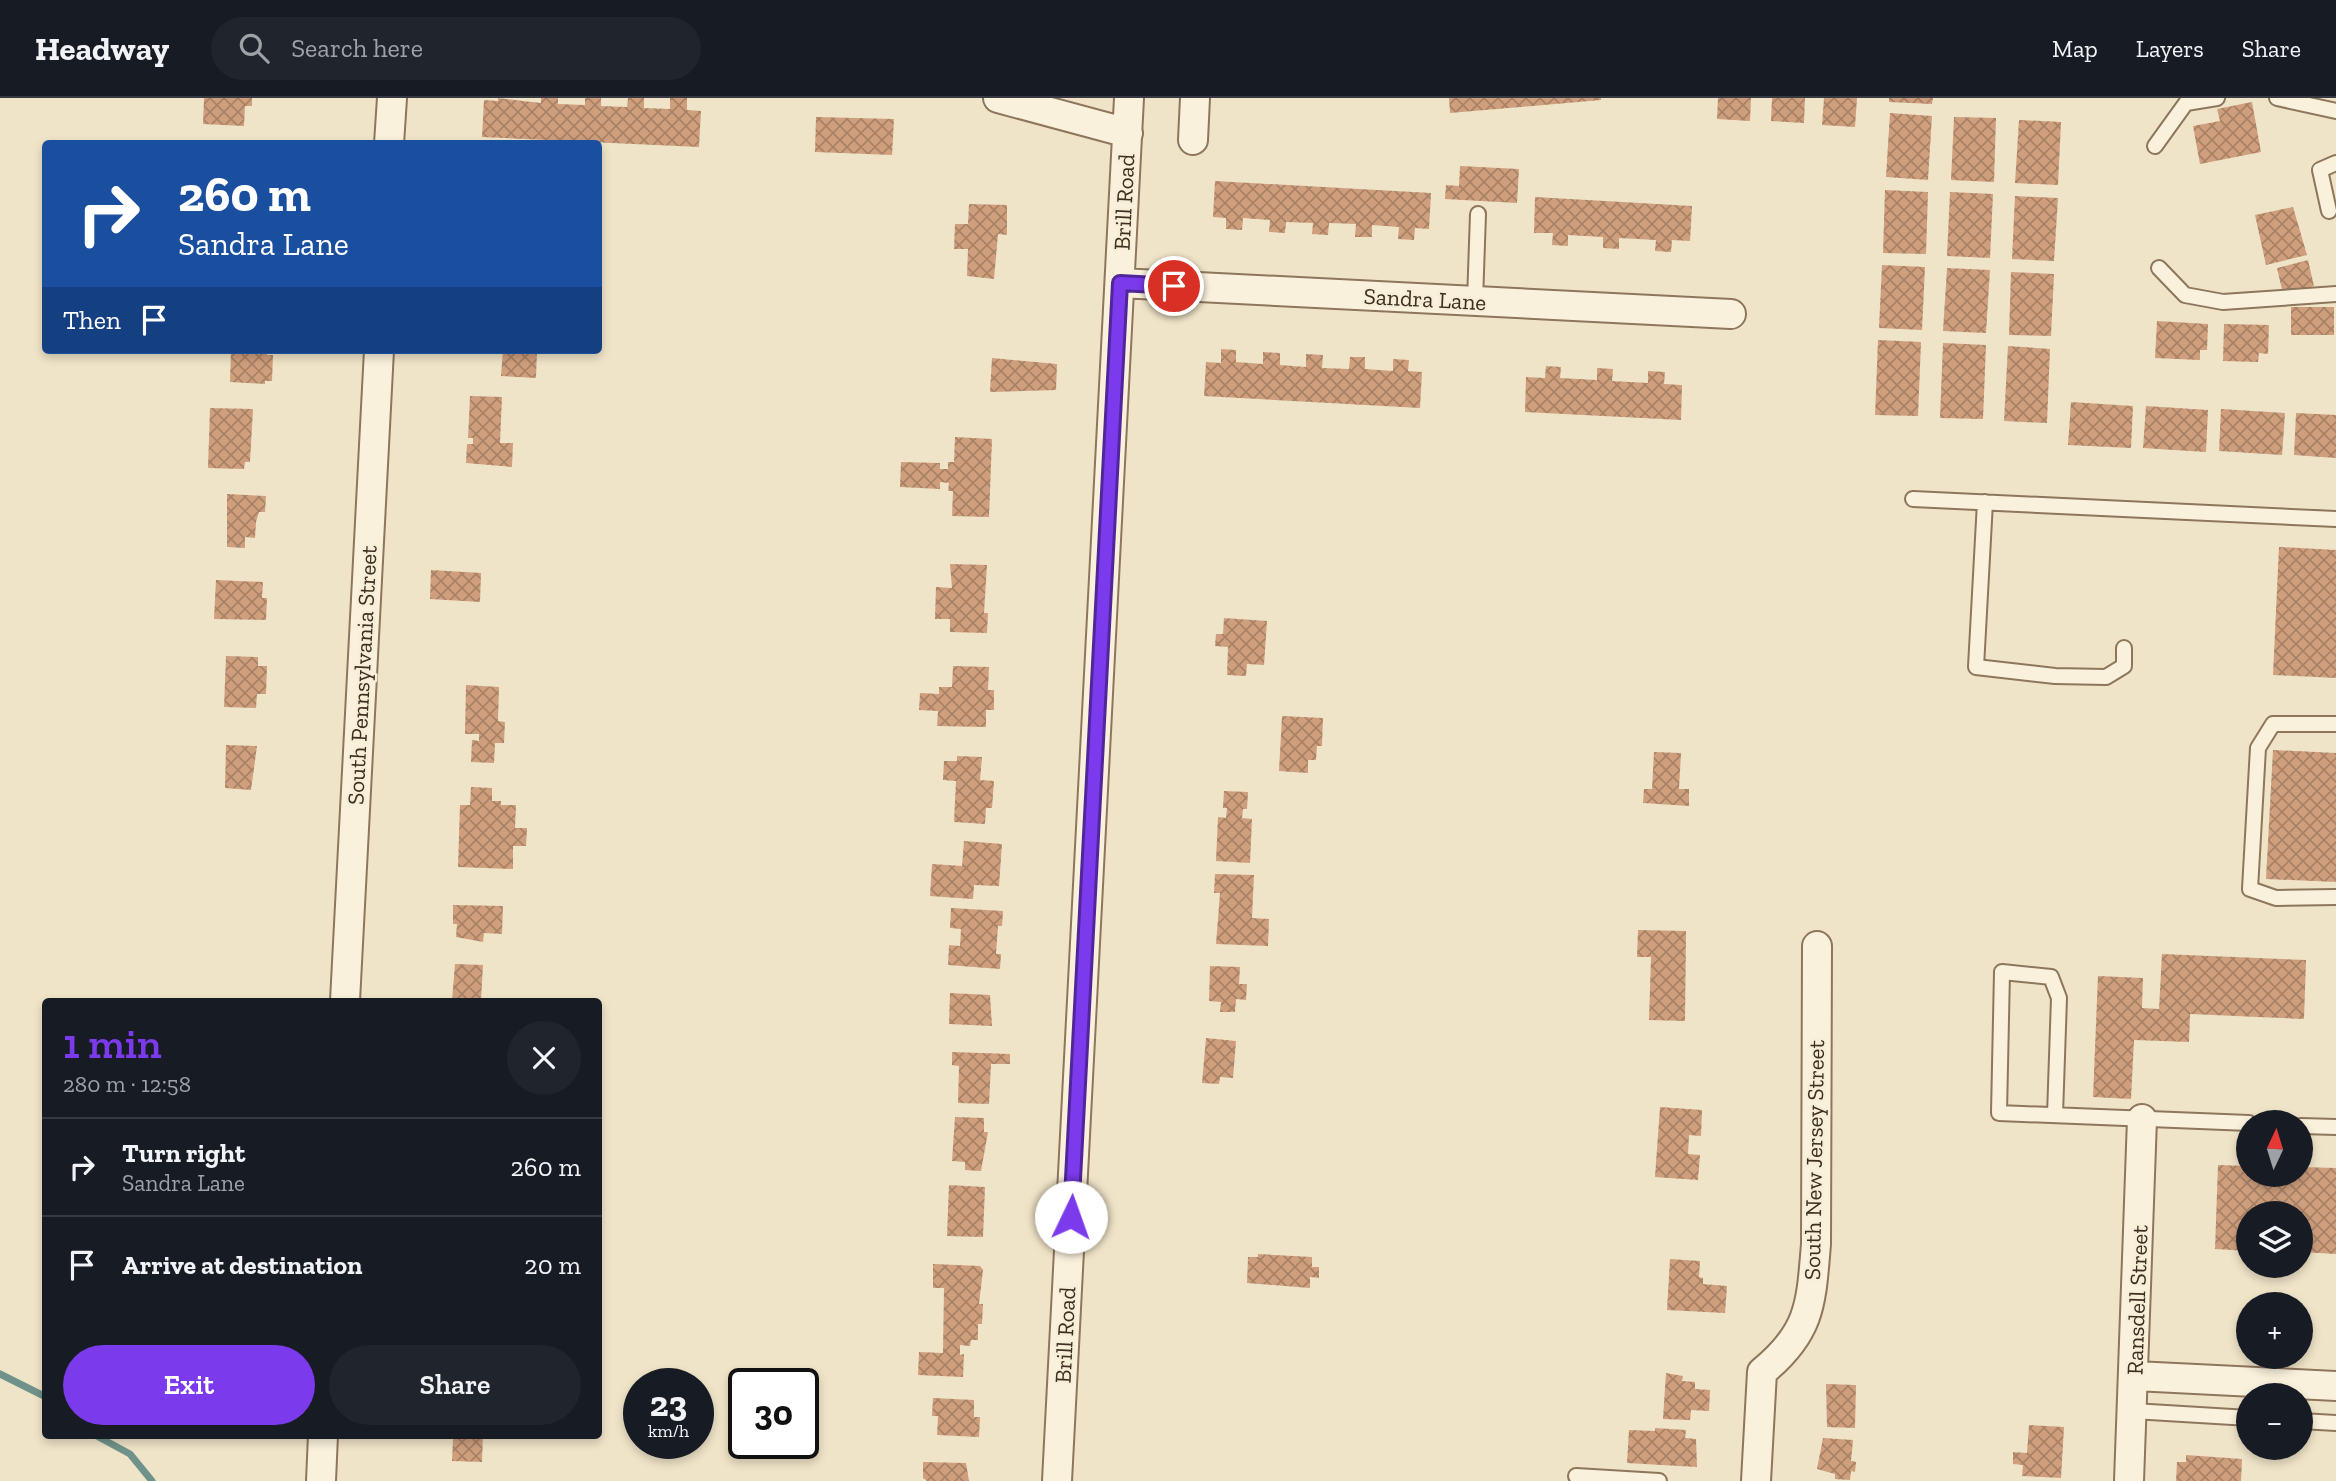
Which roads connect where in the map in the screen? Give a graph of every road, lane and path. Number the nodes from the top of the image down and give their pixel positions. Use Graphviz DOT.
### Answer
graph roads {
  1 [pos="392,98"];
  2 [pos="998,98"];
  3 [pos="1129,98"];
  4 [pos="1195,98"];
  5 [pos="2217,98"];
  6 [pos="2277,98"];
  7 [pos="2335,98"];
  8 [pos="1070,108"];
  9 [pos="2336,111"];
  10 [pos="1128,133"];
  11 [pos="390,140"];
  12 [pos="1193,140"];
  13 [pos="2155,146"];
  14 [pos="2336,163"];
  15 [pos="2329,211"];
  16 [pos="1478,214"];
  17 [pos="2159,268"];
  18 [pos="1120,283"];
  19 [pos="2336,294"];
  20 [pos="1475,301"];
  21 [pos="1731,314"];
  22 [pos="379,354"];
  23 [pos="1913,499"];
  24 [pos="1985,502"];
  25 [pos="2336,519"];
  26 [pos="2124,648"];
  27 [pos="2336,724"];
  28 [pos="2336,897"];
  29 [pos="1817,946"];
  30 [pos="345,998"];
  31 [pos="2056,1115"];
  32 [pos="2142,1119"];
  33 [pos="2236,1123"];
  34 [pos="2314,1126"];
  35 [pos="2336,1127"];
  36 [pos="2135,1376"];
  37 [pos="2336,1386"];
  38 [pos="2133,1411"];
  39 [pos="2236,1417"];
  40 [pos="2313,1422"];
  41 [pos="2336,1423"];
  42 [pos="323,1439"];
  43 [pos="1576,1476"];
  44 [pos="321,1481"];
  45 [pos="1057,1481"];
  46 [pos="1659,1481"];
  47 [pos="1756,1481"];
  48 [pos="2129,1481"];
  1 -- 11 [label="street"];
  2 -- 8 [label="street"];
  3 -- 10 [label="street, Brill Road"];
  4 -- 12 [label="street"];
  5 -- 13 [label="lane"];
  6 -- 9 [label="lane"];
  7 -- 9 [label="lane"];
  8 -- 10 [label="street"];
  10 -- 18 [label="street, Brill Road"];
  14 -- 15 [label="lane"];
  16 -- 20 [label="lane"];
  17 -- 19 [label="lane"];
  18 -- 20 [label="street, Sandra Lane"];
  18 -- 45 [label="street, Brill Road"];
  20 -- 21 [label="street, Sandra Lane"];
  22 -- 30 [label="street, South Pennsylvania Street"];
  23 -- 24 [label="lane"];
  24 -- 25 [label="lane"];
  24 -- 26 [label="lane"];
  27 -- 28 [label="lane"];
  29 -- 47 [label="street, South New Jersey Street"];
  31 -- 31 [label="lane"];
  31 -- 32 [label="lane"];
  32 -- 33 [label="lane"];
  32 -- 36 [label="street, Ransdell Street"];
  34 -- 35 [label="lane"];
  36 -- 37 [label="street"];
  36 -- 38 [label="street, Ransdell Street"];
  38 -- 39 [label="lane"];
  38 -- 48 [label="street, Ransdell Street"];
  40 -- 41 [label="lane"];
  42 -- 44 [label="street"];
  43 -- 46 [label="lane"];
}
